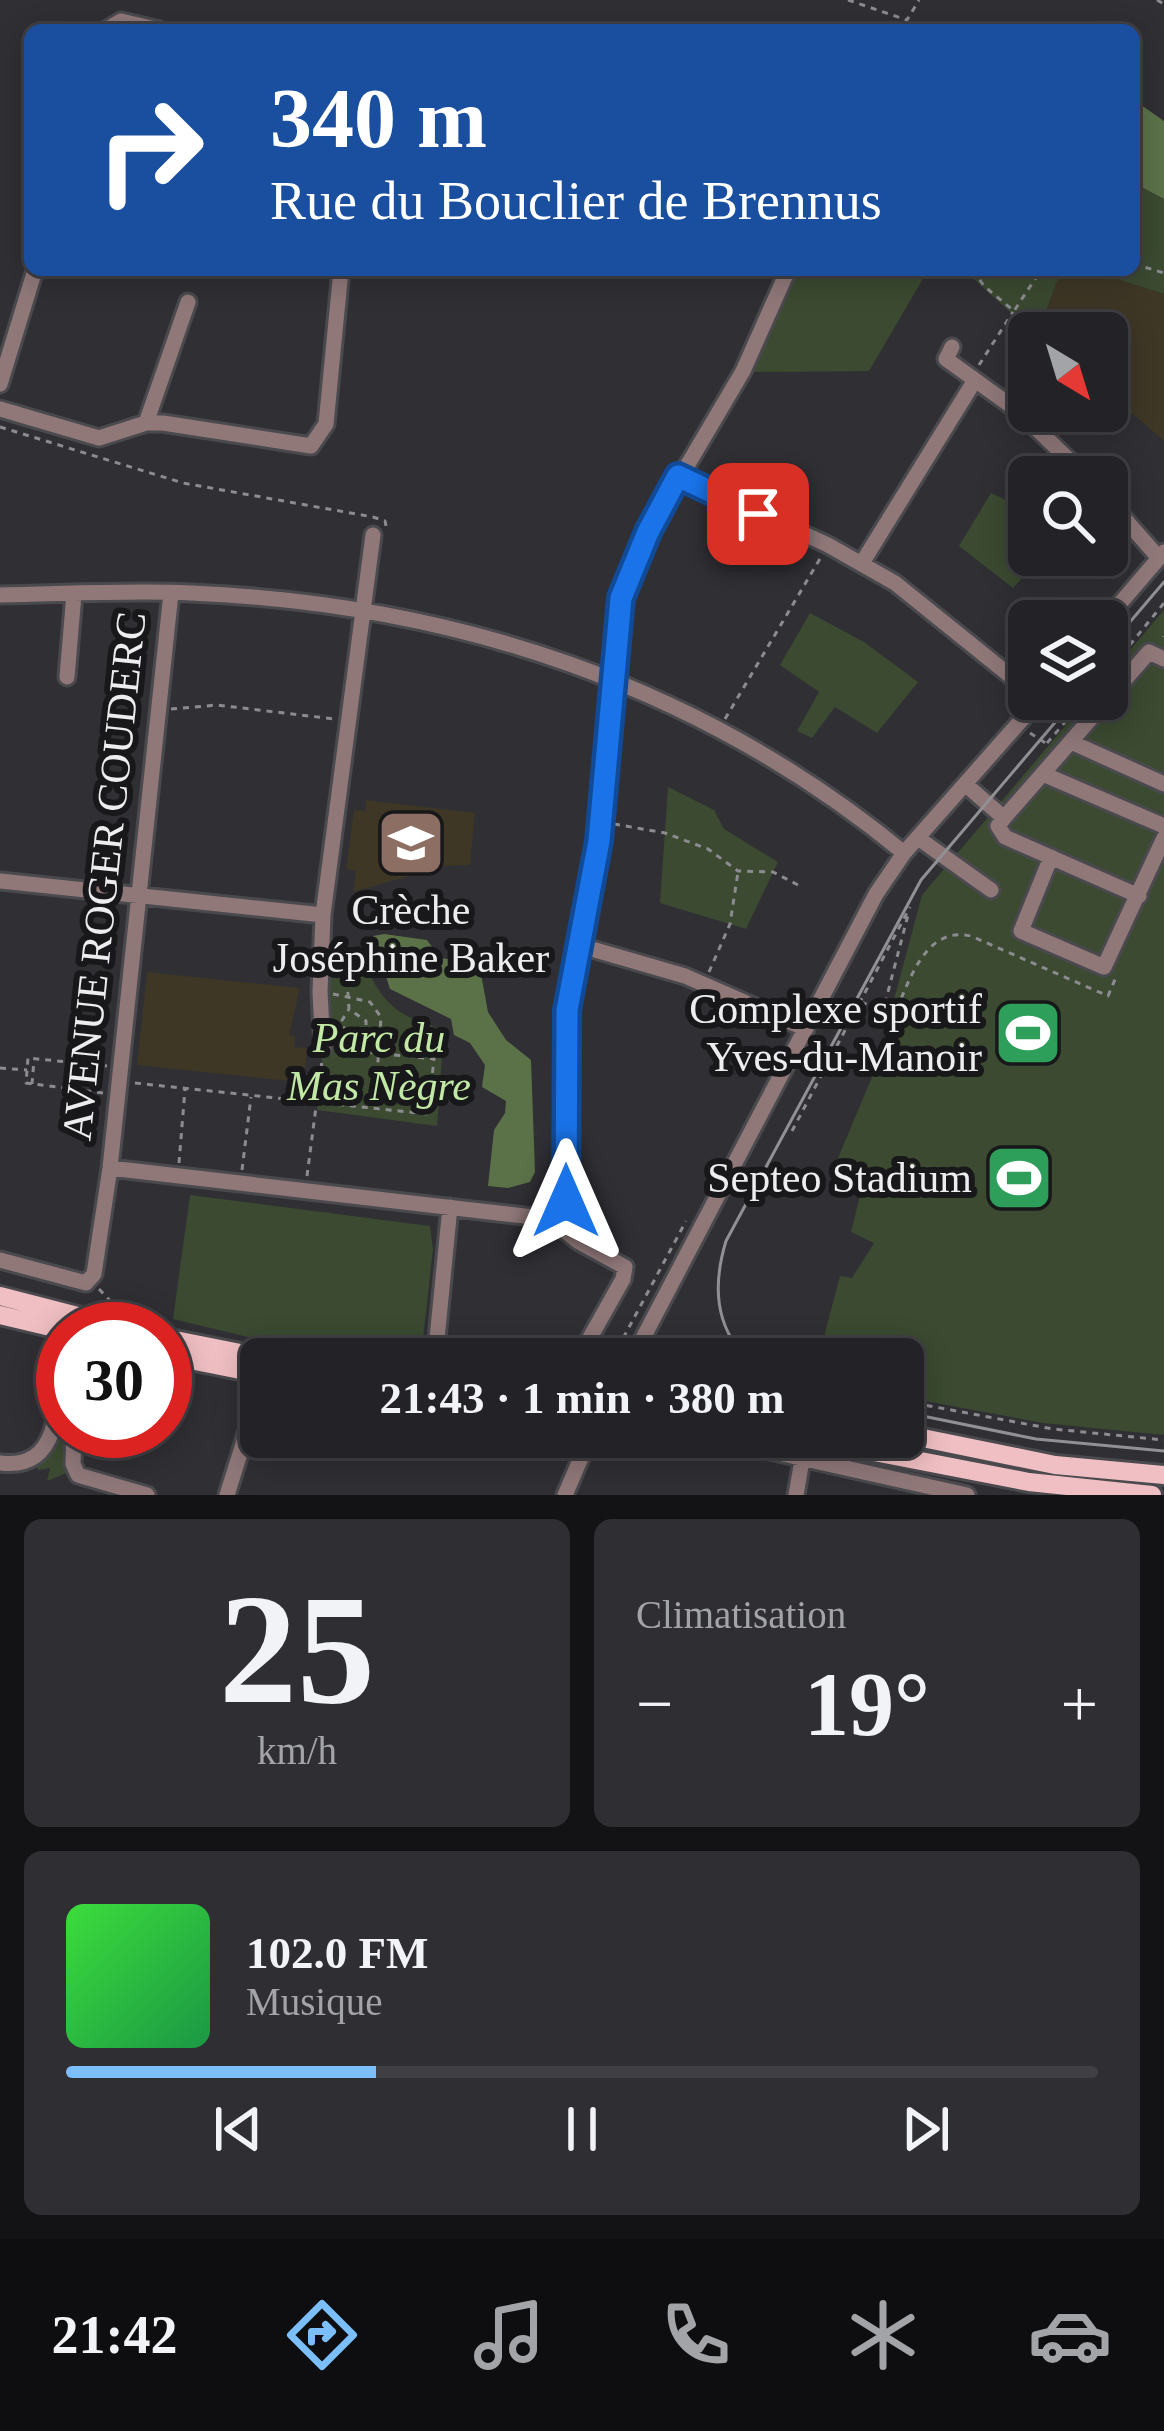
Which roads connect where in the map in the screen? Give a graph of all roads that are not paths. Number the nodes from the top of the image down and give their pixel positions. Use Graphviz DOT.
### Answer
graph roads {
  1 [pos="33,276"];
  2 [pos="340,276"];
  3 [pos="785,276"];
  4 [pos="188,302"];
  5 [pos="952,347"];
  6 [pos="974,378"];
  7 [pos="0,384"];
  8 [pos="0,409"];
  9 [pos="146,423"];
  10 [pos="1068,456"];
  11 [pos="678,476"];
  12 [pos="1128,521"];
  13 [pos="373,535"];
  14 [pos="1161,555"];
  15 [pos="862,563"];
  16 [pos="171,593"];
  17 [pos="74,594"];
  18 [pos="0,595"];
  19 [pos="1123,600"];
  20 [pos="362,610"];
  21 [pos="1164,659"];
  22 [pos="1008,674"];
  23 [pos="67,676"];
  24 [pos="612,678"];
  25 [pos="1021,720"];
  26 [pos="1071,742"];
  27 [pos="1043,774"];
  28 [pos="965,784"];
  29 [pos="1164,784"];
  30 [pos="1004,818"];
  31 [pos="1164,826"];
  32 [pos="918,838"];
  33 [pos="1164,838"];
  34 [pos="904,853"];
  35 [pos="1051,856"];
  36 [pos="0,881"];
  37 [pos="991,890"];
  38 [pos="140,895"];
  39 [pos="1139,896"];
  40 [pos="322,915"];
  41 [pos="578,945"];
  42 [pos="806,1029"];
  43 [pos="323,1048"];
  44 [pos="110,1168"];
  45 [pos="450,1207"];
  46 [pos="550,1220"];
  47 [pos="0,1260"];
  48 [pos="0,1286"];
  49 [pos="10,1298"];
  50 [pos="0,1318"];
  51 [pos="36,1324"];
  52 [pos="437,1338"];
  53 [pos="590,1338"];
  54 [pos="643,1338"];
  55 [pos="192,1343"];
  56 [pos="240,1353"];
  57 [pos="192,1360"];
  58 [pos="240,1370"];
  59 [pos="924,1438"];
  60 [pos="36,1451"];
  61 [pos="240,1454"];
  62 [pos="73,1458"];
  63 [pos="581,1458"];
  64 [pos="794,1458"];
  65 [pos="905,1458"];
  66 [pos="802,1460"];
  67 [pos="0,1463"];
  68 [pos="1164,1475"];
  69 [pos="147,1495"];
  70 [pos="227,1495"];
  71 [pos="565,1495"];
  72 [pos="796,1495"];
  73 [pos="967,1495"];
  74 [pos="1152,1495"];
  1 -- 7 [label="street"];
  2 -- 9 [label="street"];
  3 -- 11 [label="street"];
  4 -- 9 [label="street"];
  5 -- 6 [label="street"];
  6 -- 10 [label="street"];
  6 -- 15 [label="street"];
  8 -- 9 [label="street"];
  11 -- 15 [label="street"];
  11 -- 24 [label="street"];
  12 -- 14 [label="street"];
  13 -- 20 [label="street"];
  14 -- 19 [label="street"];
  15 -- 22 [label="street"];
  16 -- 17 [label="street"];
  16 -- 20 [label="street"];
  16 -- 38 [label="street, AVENUE ROGER COUDERC"];
  17 -- 18 [label="street"];
  17 -- 23 [label="street"];
  20 -- 24 [label="street"];
  20 -- 40 [label="street"];
  21 -- 26 [label="street"];
  24 -- 34 [label="street"];
  24 -- 41 [label="street"];
  25 -- 28 [label="street"];
  26 -- 27 [label="street"];
  26 -- 29 [label="street"];
  27 -- 30 [label="street"];
  27 -- 31 [label="street"];
  28 -- 30 [label="street"];
  28 -- 32 [label="street"];
  30 -- 35 [label="street"];
  32 -- 34 [label="street"];
  32 -- 37 [label="street"];
  33 -- 39 [label="street"];
  34 -- 42 [label="street"];
  35 -- 39 [label="street"];
  35 -- 39 [label="street"];
  36 -- 38 [label="street"];
  38 -- 40 [label="street"];
  38 -- 44 [label="street, AVENUE ROGER COUDERC"];
  40 -- 43 [label="street"];
  41 -- 42 [label="street"];
  41 -- 46 [label="street"];
  42 -- 54 [label="street"];
  44 -- 45 [label="street"];
  44 -- 47 [label="street, AVENUE ROGER COUDERC"];
  45 -- 46 [label="street"];
  45 -- 52 [label="street"];
  46 -- 53 [label="street"];
  48 -- 49 [label="street"];
  50 -- 51 [label="main road"];
  55 -- 56 [label="main road"];
  57 -- 58 [label="main road"];
  59 -- 68 [label="main road"];
  60 -- 67 [label="street"];
  61 -- 70 [label="street"];
  62 -- 69 [label="street"];
  63 -- 71 [label="street"];
  64 -- 66 [label="street"];
  65 -- 74 [label="main road"];
  66 -- 72 [label="street"];
  66 -- 73 [label="street"];
}
